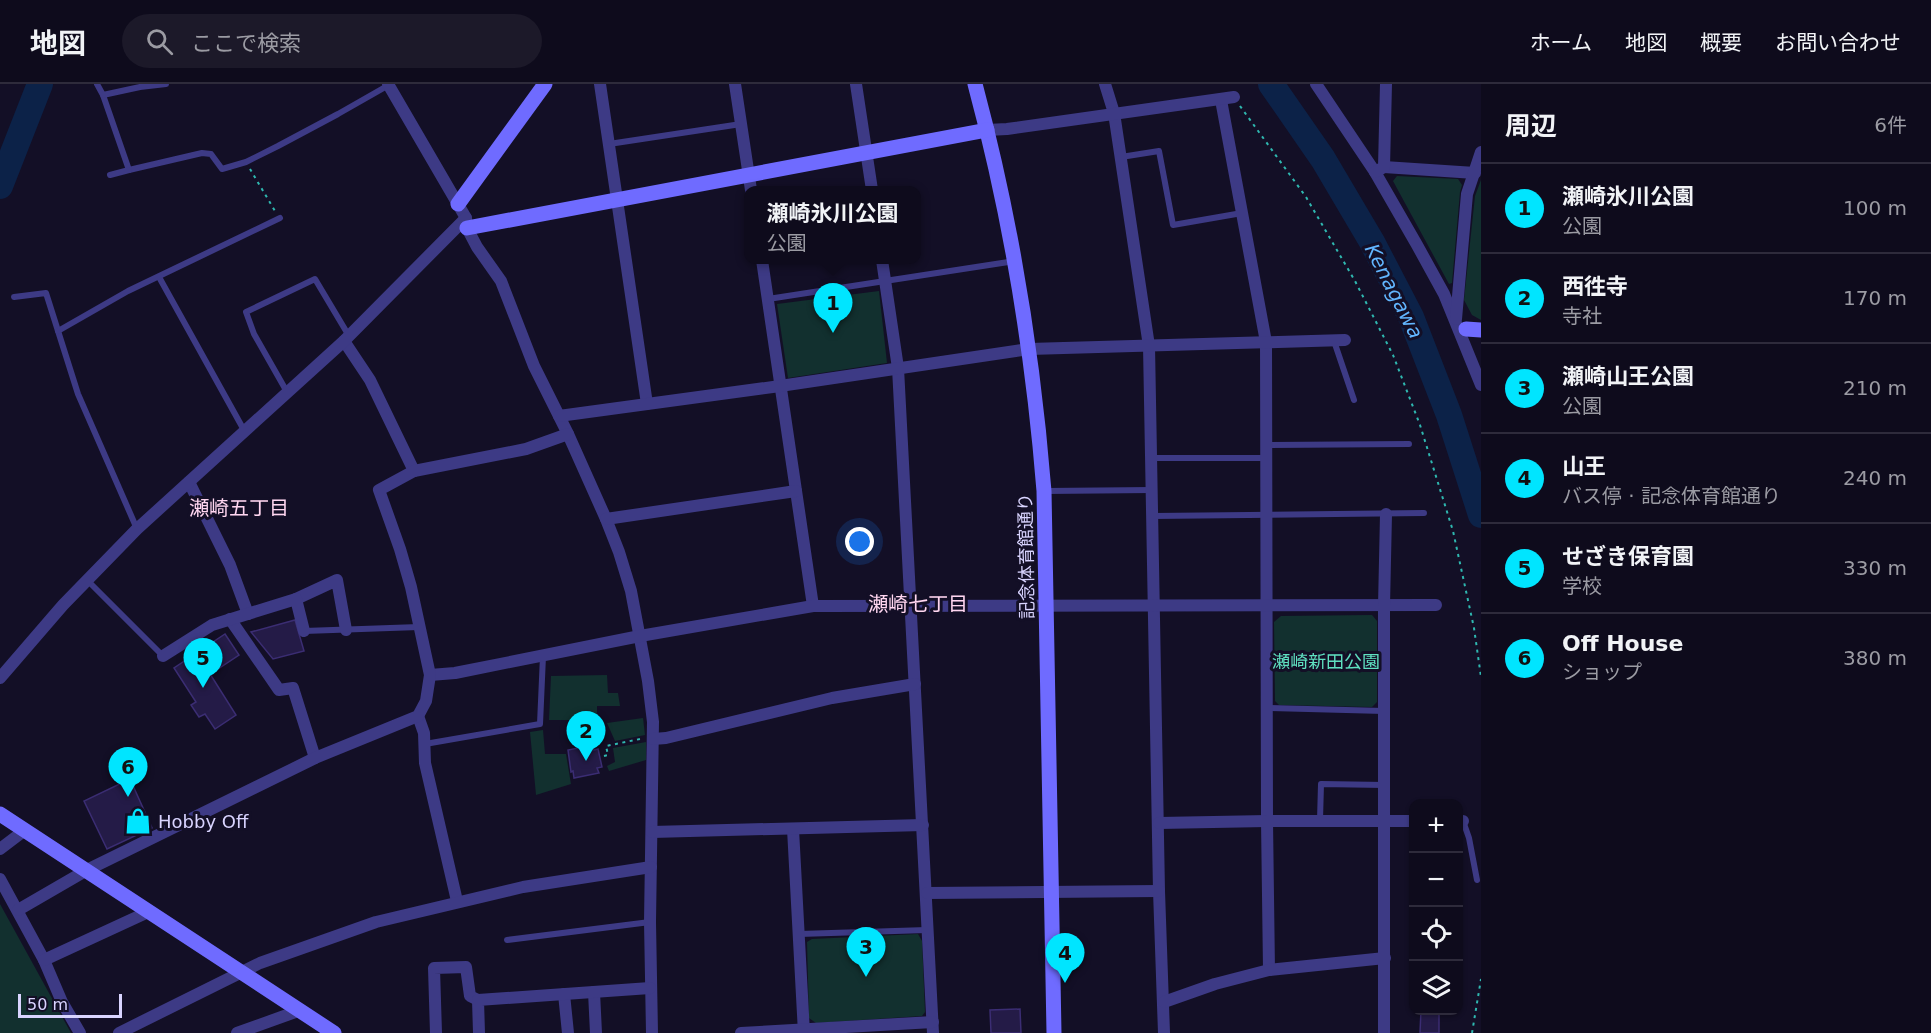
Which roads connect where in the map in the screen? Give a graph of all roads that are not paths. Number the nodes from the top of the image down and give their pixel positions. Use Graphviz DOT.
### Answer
graph roads {
  1 [pos="97,84"];
  2 [pos="166,84"];
  3 [pos="388,84"];
  4 [pos="545,84"];
  5 [pos="600,84"];
  6 [pos="735,84"];
  7 [pos="856,84"];
  8 [pos="975,84"];
  9 [pos="1105,84"];
  10 [pos="1316,84"];
  11 [pos="1386,84"];
  12 [pos="103,94"];
  13 [pos="1114,113"];
  14 [pos="741,124"];
  15 [pos="987,130"];
  16 [pos="608,144"];
  17 [pos="1481,152"];
  18 [pos="866,154"];
  19 [pos="1121,157"];
  20 [pos="129,170"];
  21 [pos="1379,170"];
  22 [pos="1475,172"];
  23 [pos="110,175"];
  24 [pos="750,183"];
  25 [pos="871,186"];
  26 [pos="616,201"];
  27 [pos="458,204"];
  28 [pos="1242,213"];
  29 [pos="280,218"];
  30 [pos="466,223"];
  31 [pos="1015,261"];
  32 [pos="763,264"];
  33 [pos="883,264"];
  34 [pos="159,277"];
  35 [pos="885,280"];
  36 [pos="14,297"];
  37 [pos="768,299"];
  38 [pos="1465,327"];
  39 [pos="58,331"];
  40 [pos="347,338"];
  41 [pos="1339,340"];
  42 [pos="1266,342"];
  43 [pos="1149,346"];
  44 [pos="1029,349"];
  45 [pos="898,368"];
  46 [pos="1481,385"];
  47 [pos="780,386"];
  48 [pos="286,393"];
  49 [pos="1354,400"];
  50 [pos="647,404"];
  51 [pos="559,416"];
  52 [pos="245,432"];
  53 [pos="568,434"];
  54 [pos="1409,444"];
  55 [pos="1265,452"];
  56 [pos="1152,458"];
  57 [pos="414,471"];
  58 [pos="189,482"];
  59 [pos="1153,490"];
  60 [pos="796,491"];
  61 [pos="1044,491"];
  62 [pos="1424,513"];
  63 [pos="1386,514"];
  64 [pos="1265,515"];
  65 [pos="1153,516"];
  66 [pos="606,519"];
  67 [pos="137,529"];
  68 [pos="88,581"];
  69 [pos="296,599"];
  70 [pos="911,605"];
  71 [pos="1436,605"];
  72 [pos="813,606"];
  73 [pos="1047,606"];
  74 [pos="1154,606"];
  75 [pos="1266,606"];
  76 [pos="1384,606"];
  77 [pos="248,614"];
  78 [pos="230,619"];
  79 [pos="419,627"];
  80 [pos="346,630"];
  81 [pos="304,631"];
  82 [pos="640,636"];
  83 [pos="543,655"];
  84 [pos="163,656"];
  85 [pos="429,675"];
  86 [pos="0,678"];
  87 [pos="915,684"];
  88 [pos="1266,708"];
  89 [pos="1384,711"];
  90 [pos="418,716"];
  91 [pos="653,738"];
  92 [pos="425,744"];
  93 [pos="315,758"];
  94 [pos="1385,785"];
  95 [pos="0,814"];
  96 [pos="1267,820"];
  97 [pos="1320,821"];
  98 [pos="1385,821"];
  99 [pos="1409,821"];
  100 [pos="1159,823"];
  101 [pos="923,825"];
  102 [pos="1463,825"];
  103 [pos="793,829"];
  104 [pos="25,830"];
  105 [pos="652,832"];
  106 [pos="0,849"];
  107 [pos="651,867"];
  108 [pos="87,870"];
  109 [pos="0,879"];
  110 [pos="1477,880"];
  111 [pos="1052,891"];
  112 [pos="1159,891"];
  113 [pos="927,893"];
  114 [pos="457,902"];
  115 [pos="18,910"];
  116 [pos="148,912"];
  117 [pos="650,922"];
  118 [pos="928,930"];
  119 [pos="799,934"];
  120 [pos="507,940"];
  121 [pos="1385,958"];
  122 [pos="44,960"];
  123 [pos="1269,970"];
  124 [pos="242,972"];
  125 [pos="650,988"];
  126 [pos="594,992"];
  127 [pos="564,994"];
  128 [pos="478,1000"];
  129 [pos="1164,1002"];
  130 [pos="301,1010"];
  131 [pos="933,1027"];
  132 [pos="804,1031"];
  133 [pos="332,1032"];
  134 [pos="80,1033"];
  135 [pos="119,1033"];
  136 [pos="237,1033"];
  137 [pos="436,1033"];
  138 [pos="479,1033"];
  139 [pos="568,1033"];
  140 [pos="596,1033"];
  141 [pos="652,1033"];
  142 [pos="741,1033"];
  143 [pos="1054,1033"];
  144 [pos="1164,1033"];
  145 [pos="1384,1033"];
  1 -- 12 [label="lane"];
  2 -- 12 [label="lane"];
  3 -- 20 [label="lane"];
  3 -- 27 [label="street"];
  4 -- 27 [label="street"];
  5 -- 16 [label="street"];
  6 -- 14 [label="street"];
  7 -- 18 [label="street"];
  8 -- 15 [label="street, 記念体育館通り"];
  9 -- 13 [label="street"];
  10 -- 21 [label="street"];
  11 -- 21 [label="street"];
  12 -- 20 [label="lane"];
  13 -- 15 [label="street"];
  13 -- 19 [label="street"];
  13 -- 28 [label="street"];
  14 -- 16 [label="lane"];
  14 -- 24 [label="street"];
  15 -- 18 [label="street"];
  15 -- 31 [label="street, 記念体育館通り"];
  16 -- 26 [label="street"];
  17 -- 22 [label="street"];
  18 -- 24 [label="street"];
  18 -- 25 [label="street"];
  19 -- 28 [label="lane"];
  19 -- 43 [label="street"];
  20 -- 23 [label="lane"];
  21 -- 22 [label="street"];
  21 -- 38 [label="street"];
  22 -- 38 [label="street"];
  24 -- 26 [label="street"];
  26 -- 30 [label="street"];
  26 -- 50 [label="street"];
  27 -- 30 [label="street"];
  28 -- 42 [label="street"];
  29 -- 34 [label="lane"];
  30 -- 40 [label="street"];
  30 -- 51 [label="street"];
  31 -- 35 [label="lane"];
  31 -- 44 [label="street, 記念体育館通り"];
  32 -- 37 [label="street"];
  33 -- 35 [label="street"];
  34 -- 39 [label="lane"];
  34 -- 52 [label="lane"];
  35 -- 37 [label="lane"];
  35 -- 45 [label="street"];
  36 -- 39 [label="lane"];
  37 -- 47 [label="street"];
  38 -- 46 [label="street"];
  39 -- 67 [label="lane"];
  40 -- 48 [label="street"];
  40 -- 48 [label="lane"];
  40 -- 57 [label="street"];
  41 -- 42 [label="street"];
  41 -- 49 [label="lane"];
  42 -- 43 [label="street"];
  42 -- 55 [label="street"];
  43 -- 44 [label="street"];
  43 -- 56 [label="street"];
  44 -- 45 [label="street"];
  44 -- 61 [label="street, 記念体育館通り"];
  45 -- 47 [label="street"];
  45 -- 70 [label="street"];
  47 -- 50 [label="street"];
  47 -- 60 [label="street"];
  48 -- 52 [label="street"];
  50 -- 51 [label="street"];
  51 -- 53 [label="street"];
  52 -- 58 [label="street"];
  53 -- 57 [label="street"];
  53 -- 66 [label="street"];
  54 -- 55 [label="lane"];
  55 -- 56 [label="lane"];
  55 -- 64 [label="street"];
  56 -- 59 [label="street"];
  57 -- 79 [label="street"];
  58 -- 67 [label="street"];
  58 -- 77 [label="street"];
  59 -- 61 [label="lane"];
  59 -- 65 [label="street"];
  60 -- 66 [label="street"];
  60 -- 72 [label="street"];
  61 -- 73 [label="street, 記念体育館通り"];
  62 -- 63 [label="lane"];
  63 -- 64 [label="lane"];
  63 -- 76 [label="street"];
  64 -- 65 [label="lane"];
  64 -- 75 [label="street"];
  65 -- 74 [label="street"];
  66 -- 82 [label="street"];
  67 -- 68 [label="street"];
  68 -- 84 [label="lane"];
  68 -- 86 [label="street"];
  69 -- 77 [label="street"];
  69 -- 80 [label="street"];
  69 -- 81 [label="street"];
  70 -- 72 [label="street"];
  70 -- 73 [label="street"];
  70 -- 87 [label="street"];
  71 -- 76 [label="street"];
  72 -- 82 [label="street"];
  73 -- 74 [label="street"];
  73 -- 111 [label="street, 記念体育館通り"];
  74 -- 75 [label="street"];
  74 -- 100 [label="street"];
  75 -- 76 [label="street"];
  75 -- 88 [label="street"];
  76 -- 89 [label="street"];
  77 -- 78 [label="street"];
  78 -- 84 [label="street"];
  78 -- 93 [label="street"];
  79 -- 80 [label="lane"];
  79 -- 85 [label="street"];
  80 -- 81 [label="lane"];
  82 -- 83 [label="street"];
  82 -- 91 [label="street"];
  83 -- 85 [label="street"];
  83 -- 92 [label="lane"];
  85 -- 90 [label="street"];
  87 -- 91 [label="street"];
  87 -- 101 [label="street"];
  88 -- 89 [label="lane"];
  88 -- 96 [label="street"];
  89 -- 94 [label="street"];
  90 -- 92 [label="street"];
  90 -- 93 [label="street"];
  91 -- 105 [label="street"];
  92 -- 114 [label="street"];
  93 -- 108 [label="street"];
  94 -- 97 [label="lane"];
  94 -- 98 [label="street"];
  95 -- 104 [label="street"];
  96 -- 97 [label="street"];
  96 -- 100 [label="street"];
  96 -- 123 [label="street"];
  97 -- 98 [label="street"];
  98 -- 99 [label="street"];
  98 -- 121 [label="street"];
  100 -- 112 [label="street"];
  101 -- 103 [label="street"];
  101 -- 113 [label="street"];
  102 -- 110 [label="lane"];
  103 -- 105 [label="street"];
  103 -- 119 [label="street"];
  104 -- 106 [label="street"];
  104 -- 108 [label="street"];
  105 -- 107 [label="street"];
  107 -- 114 [label="street"];
  107 -- 117 [label="street"];
  108 -- 115 [label="street"];
  108 -- 116 [label="street"];
  109 -- 115 [label="street"];
  111 -- 112 [label="street"];
  111 -- 113 [label="street"];
  111 -- 143 [label="street, 記念体育館通り"];
  112 -- 129 [label="street"];
  113 -- 118 [label="street"];
  114 -- 124 [label="street"];
  115 -- 122 [label="street"];
  116 -- 122 [label="street"];
  116 -- 124 [label="street"];
  117 -- 120 [label="lane"];
  117 -- 125 [label="street"];
  118 -- 119 [label="lane"];
  118 -- 131 [label="street"];
  119 -- 132 [label="street"];
  121 -- 123 [label="street"];
  121 -- 145 [label="street"];
  122 -- 134 [label="street"];
  123 -- 129 [label="street"];
  124 -- 130 [label="street"];
  124 -- 135 [label="street"];
  125 -- 126 [label="street"];
  125 -- 141 [label="street"];
  126 -- 127 [label="street"];
  126 -- 140 [label="street"];
  127 -- 128 [label="street"];
  127 -- 139 [label="street"];
  128 -- 137 [label="street"];
  128 -- 138 [label="street"];
  129 -- 144 [label="street"];
  130 -- 133 [label="street"];
  130 -- 136 [label="street"];
  131 -- 132 [label="street"];
  132 -- 142 [label="street"];
}
